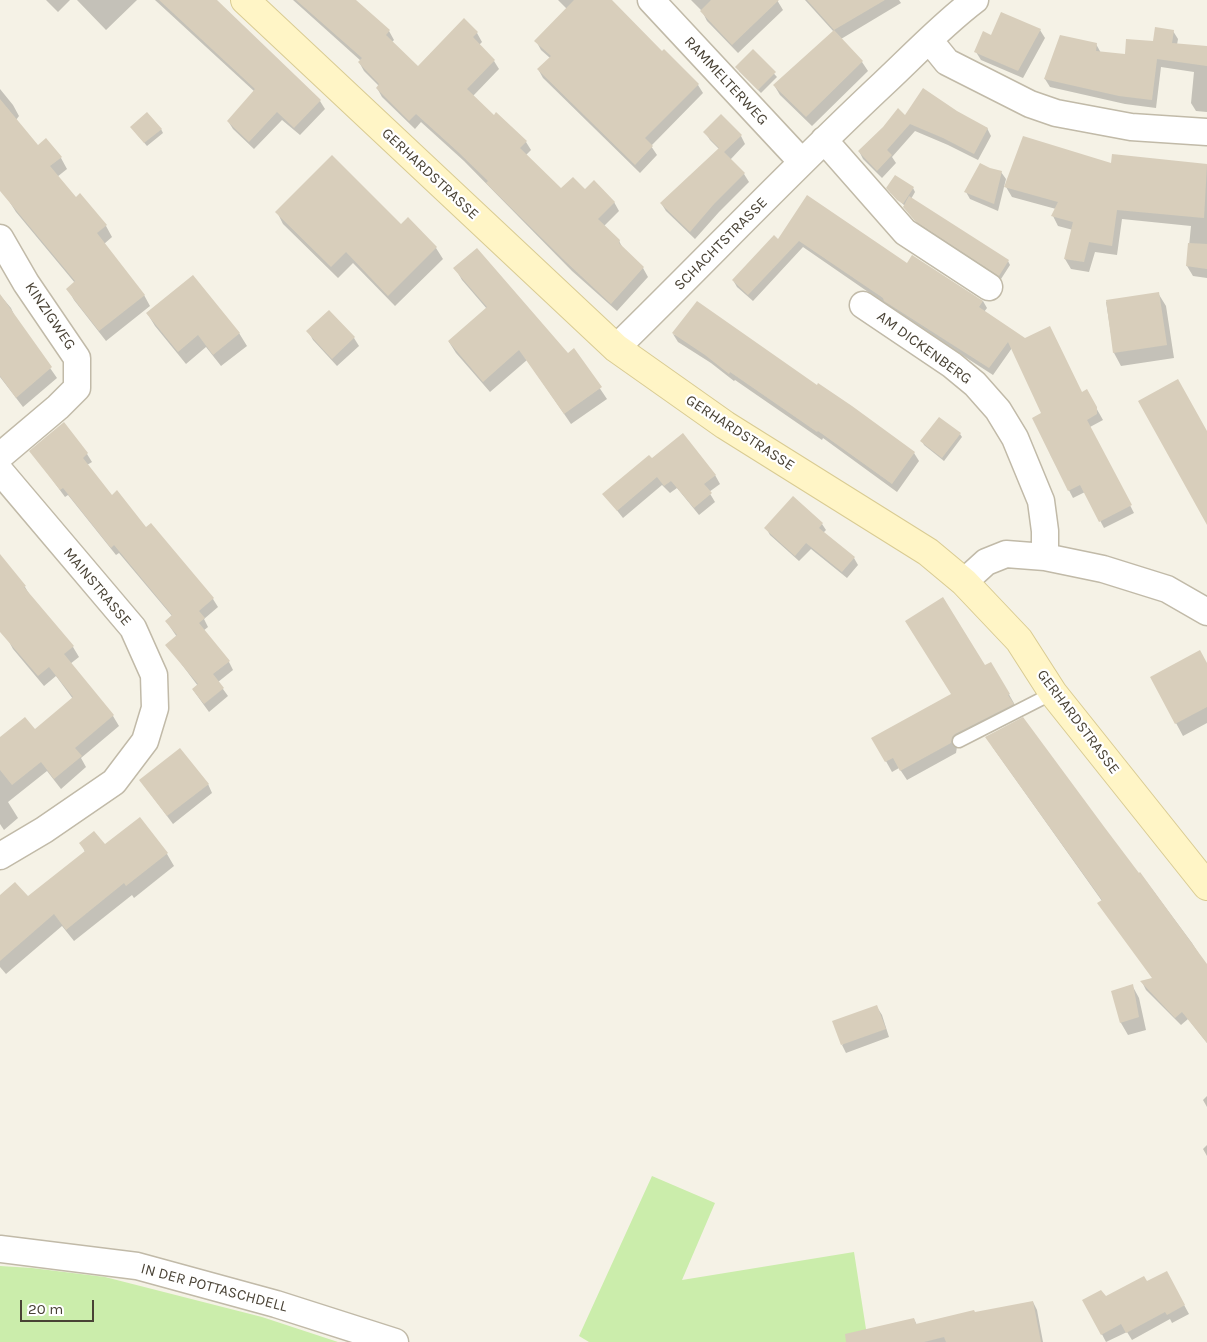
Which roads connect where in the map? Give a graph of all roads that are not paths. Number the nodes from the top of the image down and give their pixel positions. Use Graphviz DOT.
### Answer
graph roads {
  1 [pos="245,0"];
  2 [pos="651,0"];
  3 [pos="957,5"];
  4 [pos="930,41"];
  5 [pos="1207,132"];
  6 [pos="824,140"];
  7 [pos="802,162"];
  8 [pos="0,238"];
  9 [pos="989,287"];
  10 [pos="863,305"];
  11 [pos="616,348"];
  12 [pos="0,456"];
  13 [pos="0,471"];
  14 [pos="1045,557"];
  15 [pos="964,582"];
  16 [pos="1206,610"];
  17 [pos="1053,693"];
  18 [pos="959,741"];
  19 [pos="0,856"];
  20 [pos="1207,886"];
  21 [pos="0,1249"];
  22 [pos="395,1342"];
  1 -- 11 [label="street, GERHARDSTRASSE"];
  2 -- 7 [label="street, RAMMELTERWEG"];
  3 -- 4 [label="street, SCHACHTSTRASSE"];
  4 -- 5 [label="street"];
  4 -- 6 [label="street, SCHACHTSTRASSE"];
  6 -- 7 [label="street, SCHACHTSTRASSE"];
  6 -- 9 [label="street"];
  7 -- 11 [label="street, SCHACHTSTRASSE"];
  8 -- 12 [label="street, KINZIGWEG"];
  10 -- 14 [label="street, AM DICKENBERG"];
  11 -- 15 [label="street, GERHARDSTRASSE"];
  13 -- 19 [label="street, MAINSTRASSE"];
  14 -- 15 [label="street"];
  14 -- 16 [label="street"];
  15 -- 17 [label="street, GERHARDSTRASSE"];
  17 -- 18 [label="lane"];
  17 -- 20 [label="street, GERHARDSTRASSE"];
  21 -- 22 [label="street, IN DER POTTASCHDELL"];
}
